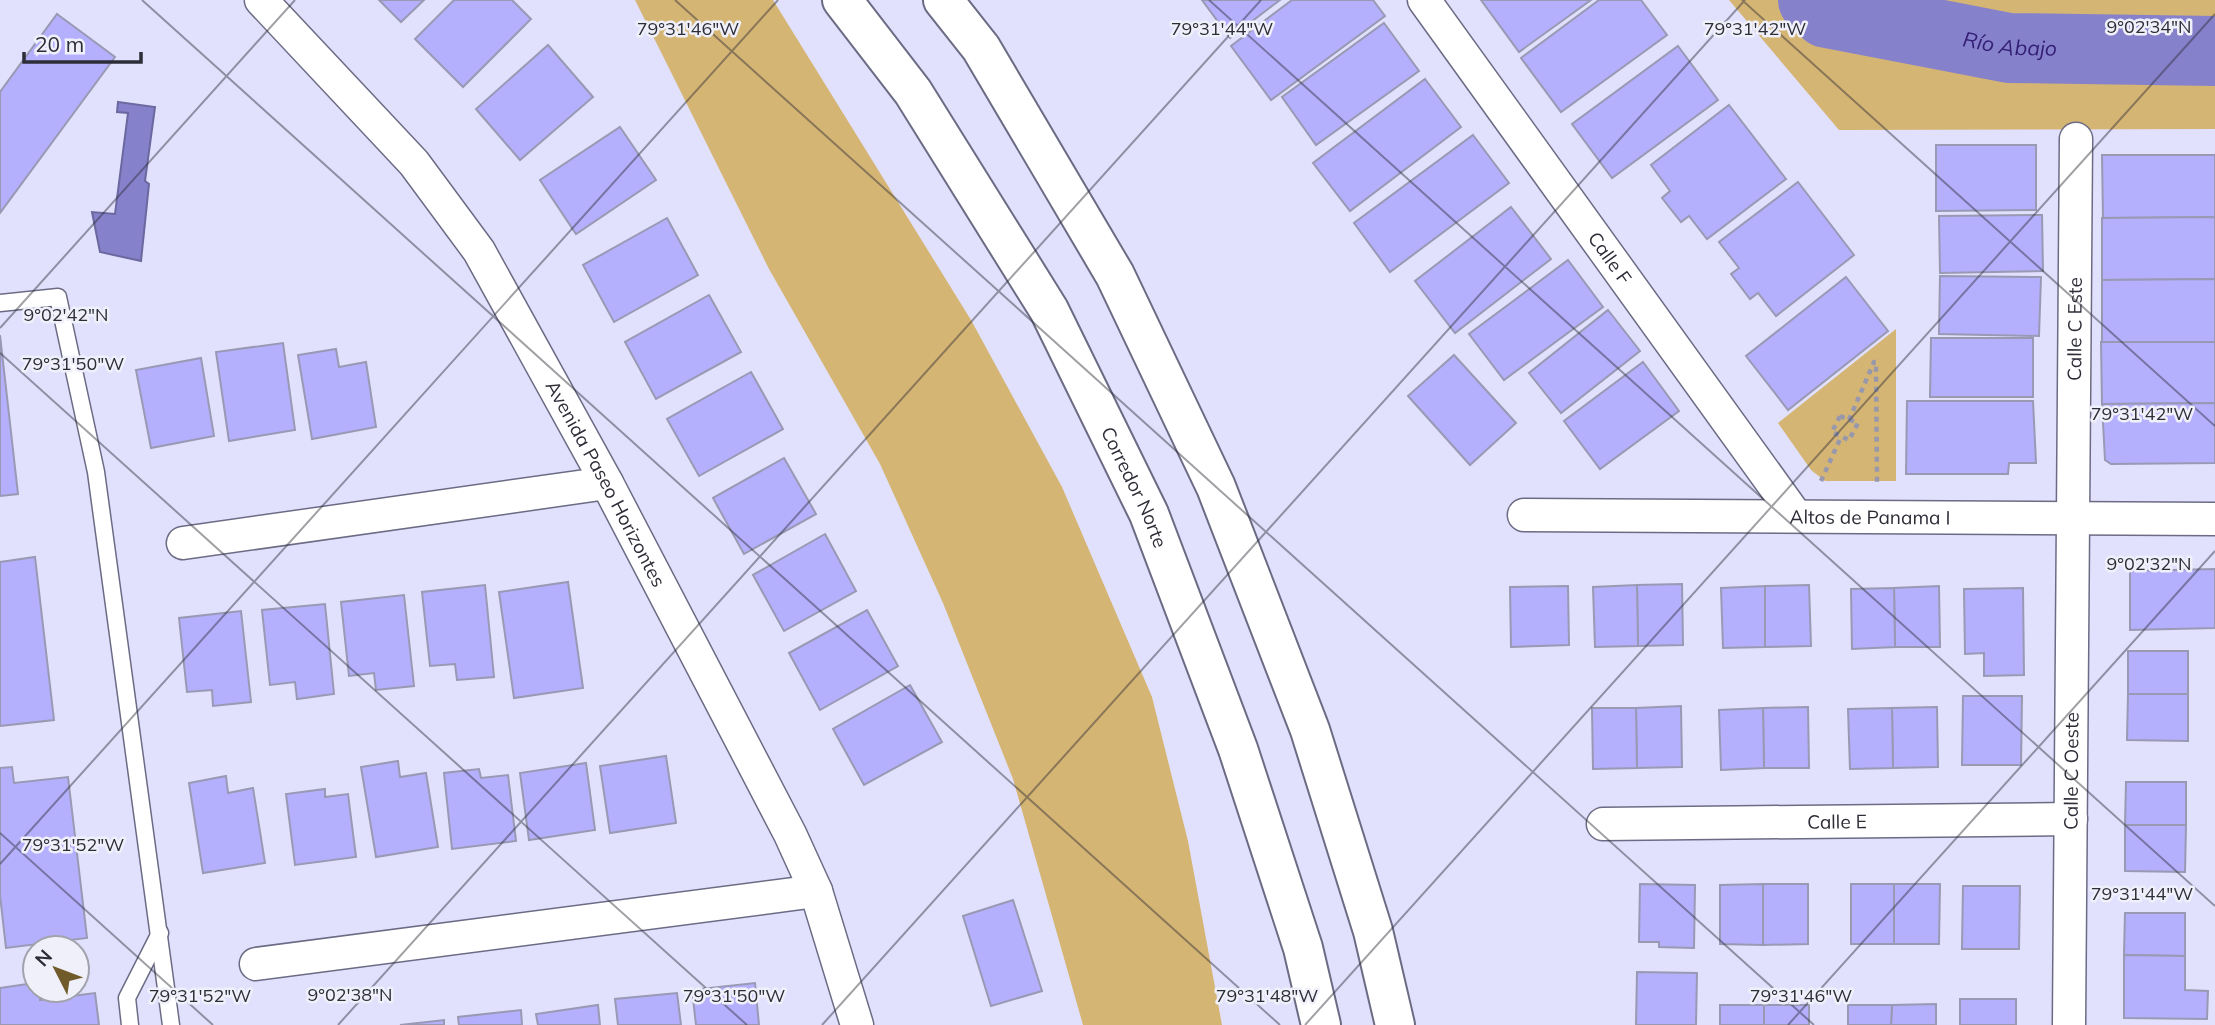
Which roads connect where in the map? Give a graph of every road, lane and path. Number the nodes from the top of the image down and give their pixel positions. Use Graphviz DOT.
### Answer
graph roads {
  1 [pos="261,0"];
  2 [pos="842,0"];
  3 [pos="943,0"];
  4 [pos="1424,0"];
  5 [pos="2076,139"];
  6 [pos="0,303"];
  7 [pos="1849,420"];
  8 [pos="1841,437"];
  9 [pos="1821,483"];
  10 [pos="607,484"];
  11 [pos="1877,486"];
  12 [pos="1524,515"];
  13 [pos="1796,516"];
  14 [pos="2073,518"];
  15 [pos="2215,519"];
  16 [pos="183,543"];
  17 [pos="2071,818"];
  18 [pos="1603,824"];
  19 [pos="816,891"];
  20 [pos="160,933"];
  21 [pos="256,964"];
  22 [pos="130,1025"];
  23 [pos="172,1025"];
  24 [pos="857,1025"];
  25 [pos="1321,1025"];
  26 [pos="1395,1025"];
  27 [pos="2069,1025"];
  1 -- 10 [label="street, Avenida Paseo Horizontes"];
  2 -- 25 [label="highway, Corredor Norte"];
  3 -- 26 [label="highway"];
  4 -- 13 [label="street, Calle F"];
  5 -- 14 [label="street, Calle C Este"];
  6 -- 20 [label="lane"];
  7 -- 8 [label="path"];
  7 -- 8 [label="path"];
  7 -- 11 [label="path"];
  8 -- 9 [label="path"];
  10 -- 16 [label="street"];
  10 -- 19 [label="street, Avenida Paseo Horizontes"];
  12 -- 13 [label="street, Altos de Panama I"];
  13 -- 14 [label="street, Altos de Panama I"];
  14 -- 15 [label="street, Altos de Panama I"];
  14 -- 17 [label="street, Calle C Oeste"];
  17 -- 18 [label="street, Calle E"];
  17 -- 27 [label="street, Calle C Oeste"];
  19 -- 21 [label="street"];
  19 -- 24 [label="street, Avenida Paseo Horizontes"];
  20 -- 22 [label="lane"];
  20 -- 23 [label="lane"];
}
